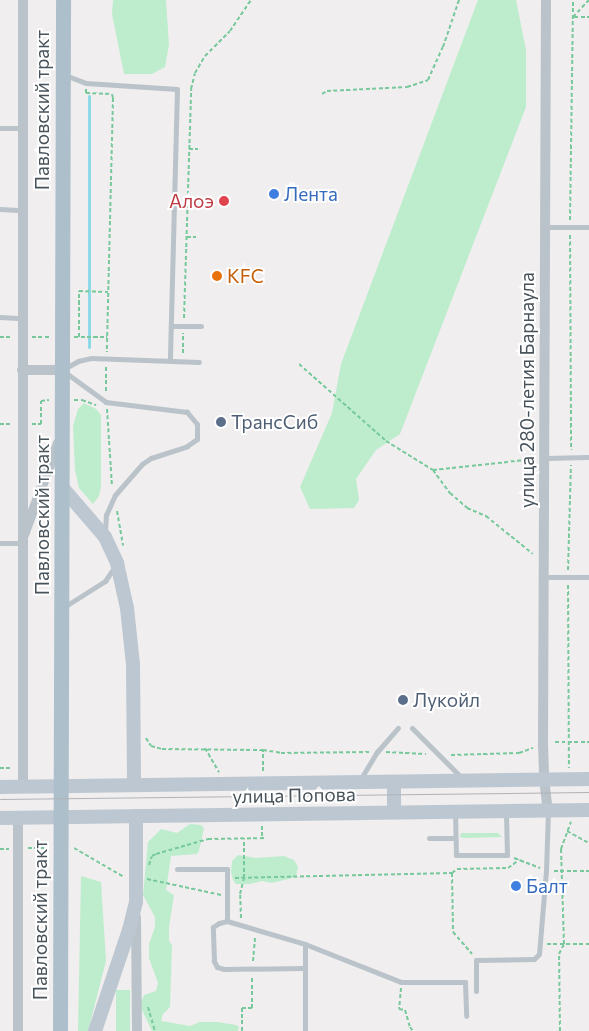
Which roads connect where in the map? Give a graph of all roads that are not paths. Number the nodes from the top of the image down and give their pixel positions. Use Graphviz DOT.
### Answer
graph roads {
  1 [pos="23,0"];
  2 [pos="63,0"];
  3 [pos="546,0"];
  4 [pos="62,74"];
  5 [pos="0,128"];
  6 [pos="22,128"];
  7 [pos="0,209"];
  8 [pos="22,210"];
  9 [pos="546,226"];
  10 [pos="589,227"];
  11 [pos="0,316"];
  12 [pos="22,318"];
  13 [pos="171,326"];
  14 [pos="201,326"];
  15 [pos="170,360"];
  16 [pos="199,362"];
  17 [pos="22,370"];
  18 [pos="62,370"];
  19 [pos="62,433"];
  20 [pos="589,457"];
  21 [pos="544,458"];
  22 [pos="62,487"];
  23 [pos="105,537"];
  24 [pos="0,543"];
  25 [pos="21,543"];
  26 [pos="117,563"];
  27 [pos="544,577"];
  28 [pos="589,577"];
  29 [pos="61,609"];
  30 [pos="398,728"];
  31 [pos="412,728"];
  32 [pos="544,779"];
  33 [pos="589,779"];
  34 [pos="464,781"];
  35 [pos="359,782"];
  36 [pos="394,782"];
  37 [pos="134,785"];
  38 [pos="23,786"];
  39 [pos="60,786"];
  40 [pos="0,787"];
  41 [pos="506,810"];
  42 [pos="548,810"];
  43 [pos="589,810"];
  44 [pos="455,811"];
  45 [pos="394,812"];
  46 [pos="136,816"];
  47 [pos="60,817"];
  48 [pos="0,818"];
  49 [pos="18,818"];
  50 [pos="429,838"];
  51 [pos="455,838"];
  52 [pos="177,869"];
  53 [pos="136,902"];
  54 [pos="227,921"];
  55 [pos="305,944"];
  56 [pos="305,968"];
  57 [pos="476,991"];
  58 [pos="466,1016"];
  59 [pos="18,1031"];
  60 [pos="60,1031"];
  61 [pos="95,1031"];
  62 [pos="137,1031"];
  63 [pos="306,1031"];
  1 -- 6 [label="street"];
  2 -- 4 [label="main road, Павловский тракт"];
  3 -- 9 [label="street, улица 280-летия Барнаула"];
  4 -- 13 [label="lane"];
  4 -- 18 [label="main road, Павловский тракт"];
  5 -- 6 [label="lane"];
  6 -- 8 [label="street"];
  7 -- 8 [label="lane"];
  8 -- 12 [label="street"];
  9 -- 10 [label="lane"];
  9 -- 21 [label="street, улица 280-летия Барнаула"];
  11 -- 12 [label="lane"];
  12 -- 17 [label="street"];
  13 -- 14 [label="lane"];
  13 -- 15 [label="lane"];
  15 -- 16 [label="lane"];
  15 -- 18 [label="lane"];
  17 -- 18 [label="street"];
  17 -- 25 [label="street"];
  18 -- 19 [label="main road, Павловский тракт"];
  18 -- 23 [label="lane"];
  19 -- 22 [label="main road, Павловский тракт"];
  19 -- 25 [label="street"];
  20 -- 21 [label="lane"];
  21 -- 27 [label="street, улица 280-летия Барнаула"];
  22 -- 23 [label="main road"];
  22 -- 29 [label="main road, Павловский тракт"];
  23 -- 26 [label="main road"];
  24 -- 25 [label="lane"];
  25 -- 38 [label="street"];
  26 -- 29 [label="lane"];
  26 -- 37 [label="main road"];
  27 -- 28 [label="lane"];
  27 -- 32 [label="street, улица 280-летия Барнаула"];
  29 -- 39 [label="main road, Павловский тракт"];
  30 -- 35 [label="lane"];
  31 -- 34 [label="lane"];
  32 -- 33 [label="main road, улица Попова"];
  32 -- 34 [label="main road, улица Попова"];
  32 -- 42 [label="street, улица 280-летия Барнаула"];
  34 -- 36 [label="main road, улица Попова"];
  35 -- 36 [label="main road, улица Попова"];
  35 -- 37 [label="main road, улица Попова"];
  36 -- 45 [label="main road"];
  37 -- 39 [label="main road, улица Попова"];
  38 -- 39 [label="main road, улица Попова"];
  38 -- 40 [label="main road, улица Попова"];
  39 -- 47 [label="main road, Павловский тракт"];
  41 -- 42 [label="main road, улица Попова"];
  41 -- 44 [label="main road, улица Попова"];
  41 -- 51 [label="lane"];
  42 -- 43 [label="main road, улица Попова"];
  42 -- 57 [label="lane"];
  44 -- 45 [label="main road, улица Попова"];
  44 -- 51 [label="lane"];
  45 -- 46 [label="main road, улица Попова"];
  46 -- 47 [label="main road, улица Попова"];
  46 -- 53 [label="main road"];
  47 -- 49 [label="main road, улица Попова"];
  47 -- 60 [label="main road, Павловский тракт"];
  48 -- 49 [label="main road, улица Попова"];
  49 -- 59 [label="street"];
  50 -- 51 [label="lane"];
  52 -- 54 [label="lane"];
  53 -- 61 [label="main road"];
  53 -- 62 [label="street"];
  54 -- 55 [label="lane"];
  54 -- 56 [label="lane"];
  55 -- 56 [label="lane"];
  55 -- 58 [label="lane"];
  56 -- 63 [label="lane"];
}
